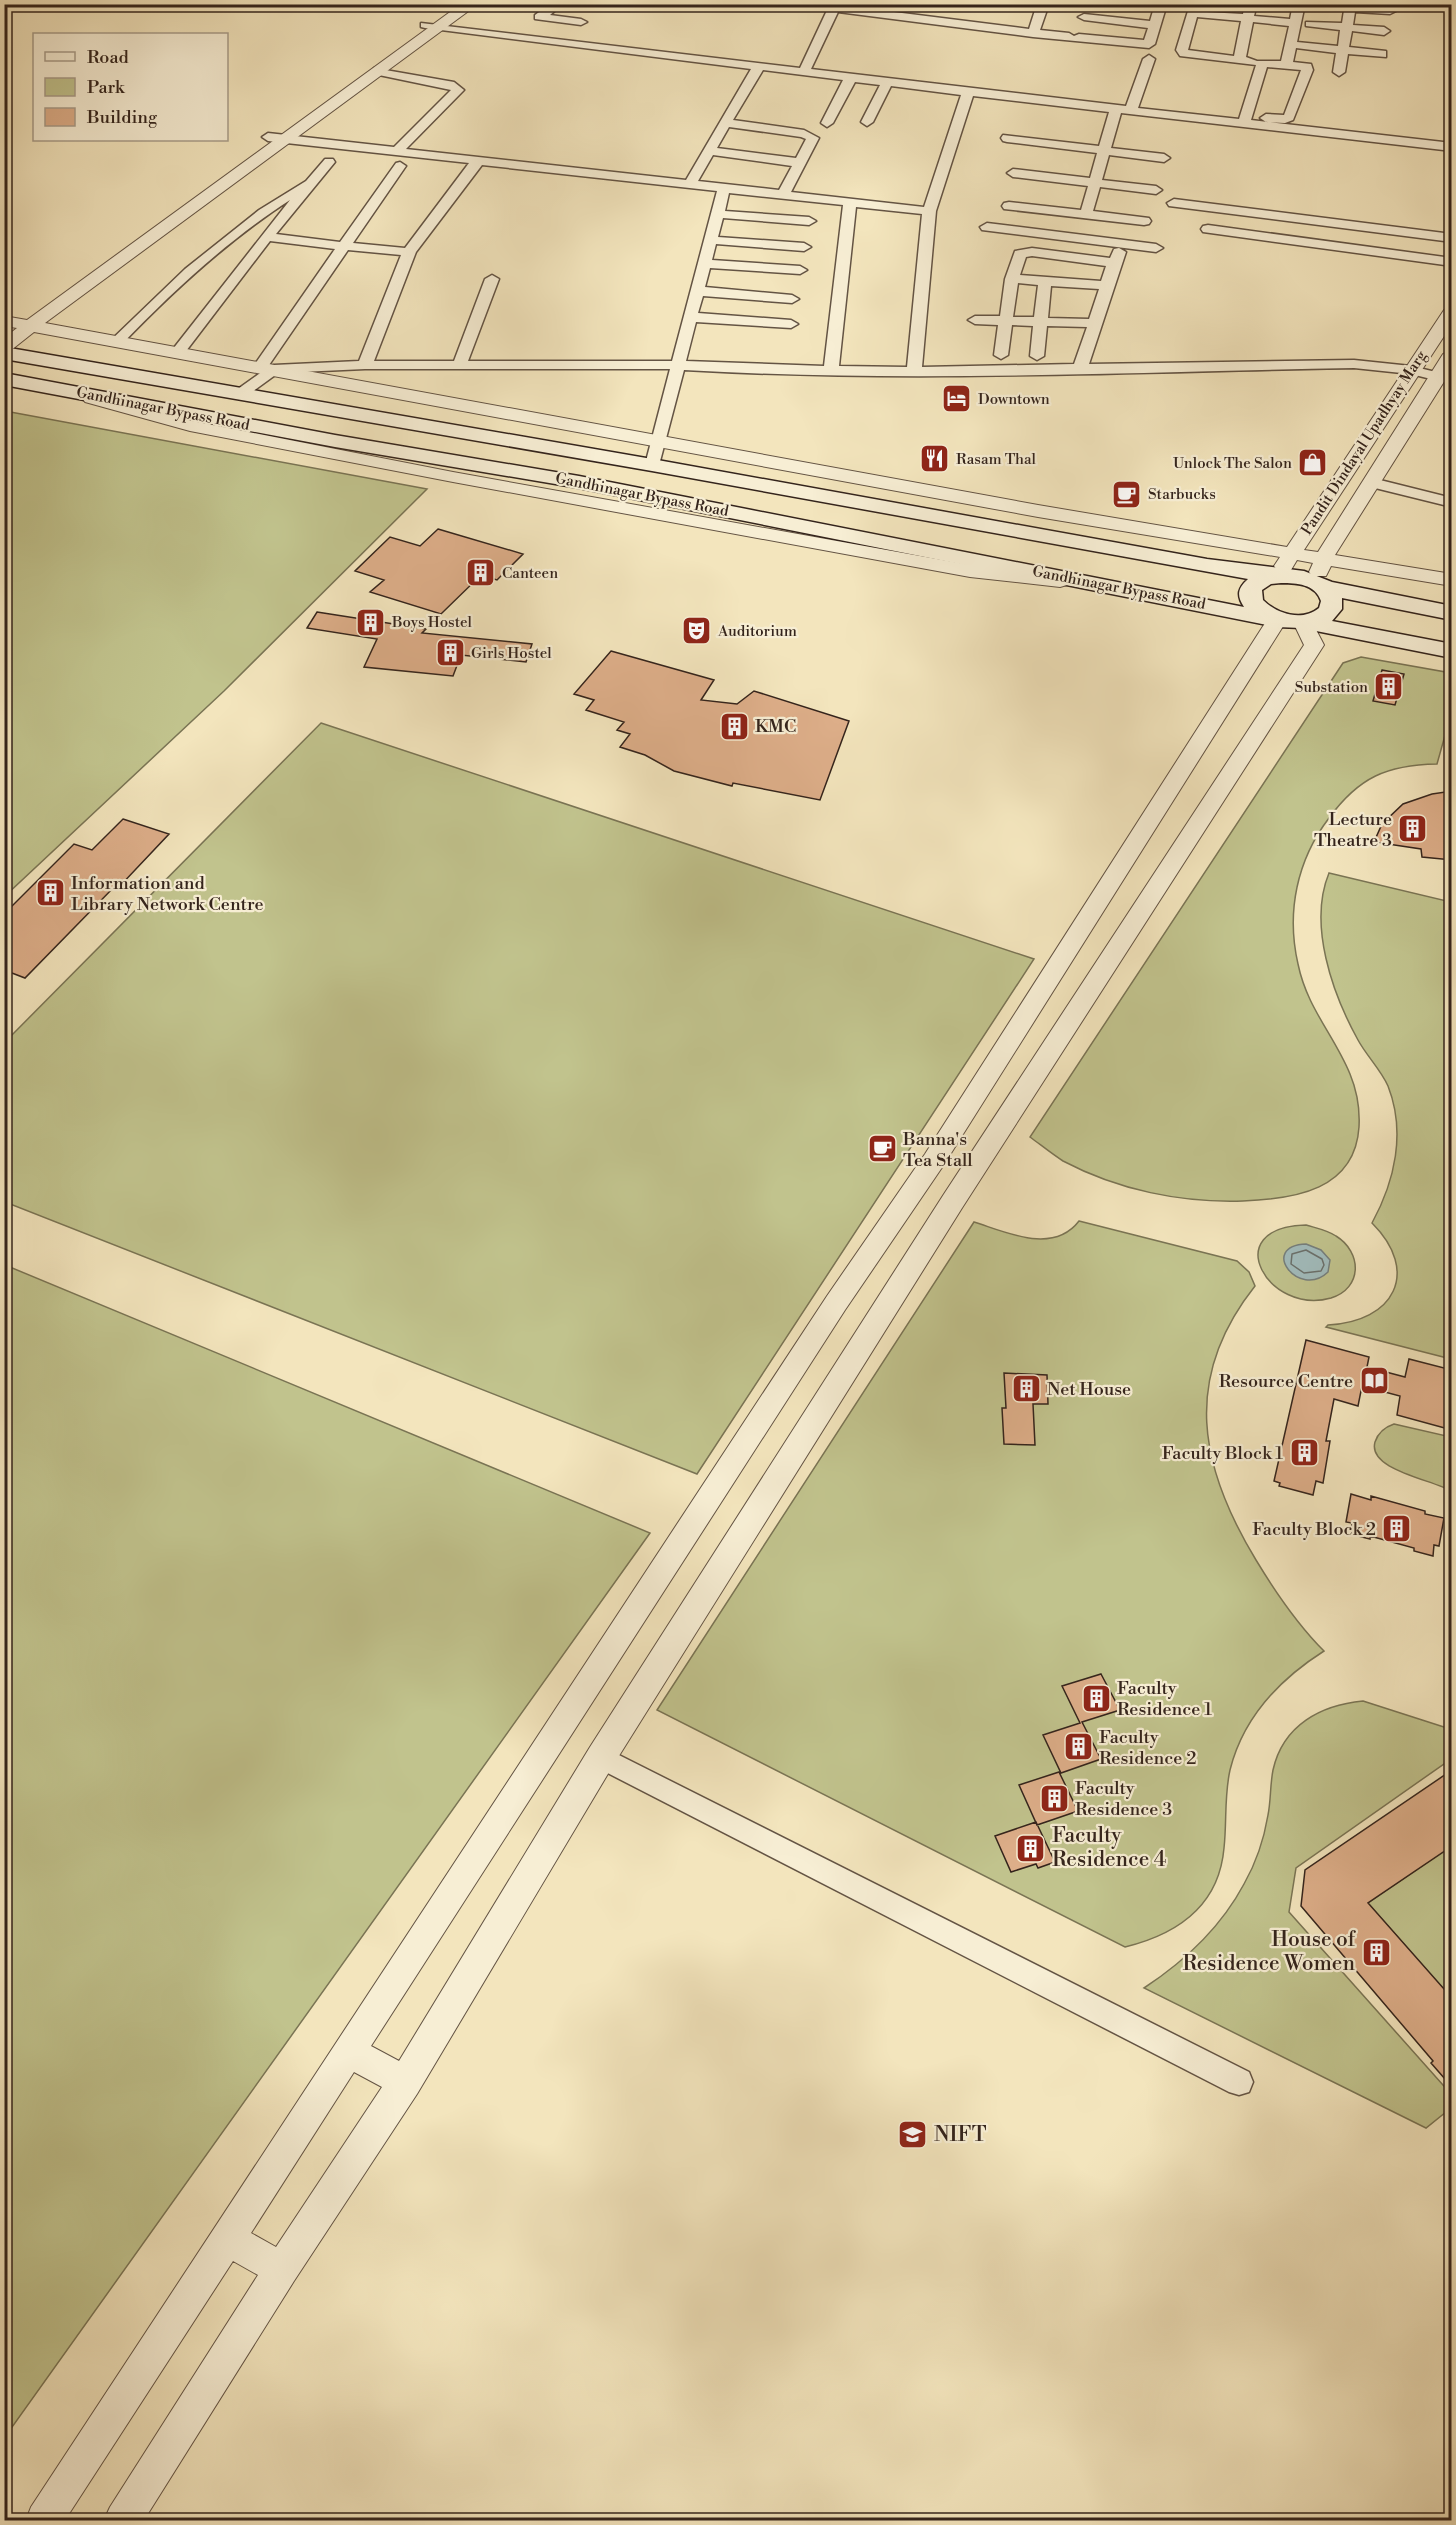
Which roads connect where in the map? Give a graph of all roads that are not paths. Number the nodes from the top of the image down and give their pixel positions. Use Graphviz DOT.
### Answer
graph roads {
  1 [pos="454,4"];
  2 [pos="471,4"];
  3 [pos="558,4"];
  4 [pos="913,4"];
  5 [pos="1043,4"];
  6 [pos="1161,4"];
  7 [pos="1251,4"];
  8 [pos="1299,4"];
  9 [pos="835,6"];
  10 [pos="1350,6"];
  11 [pos="1193,9"];
  12 [pos="1390,11"];
  13 [pos="1084,17"];
  14 [pos="907,18"];
  15 [pos="1248,18"];
  16 [pos="1295,23"];
  17 [pos="1310,24"];
  18 [pos="1155,25"];
  19 [pos="432,26"];
  20 [pos="1346,27"];
  21 [pos="1384,31"];
  22 [pos="1033,33"];
  23 [pos="570,44"];
  24 [pos="1299,45"];
  25 [pos="1342,50"];
  26 [pos="1382,54"];
  27 [pos="1149,59"];
  28 [pos="1239,60"];
  29 [pos="1262,63"];
  30 [pos="1286,65"];
  31 [pos="759,66"];
  32 [pos="378,71"];
  33 [pos="804,72"];
  34 [pos="1339,72"];
  35 [pos="851,77"];
  36 [pos="888,81"];
  37 [pos="968,92"];
  38 [pos="1116,109"];
  39 [pos="1131,111"];
  40 [pos="1245,119"];
  41 [pos="867,122"];
  42 [pos="725,123"];
  43 [pos="827,123"];
  44 [pos="276,138"];
  45 [pos="1007,138"];
  46 [pos="1452,147"];
  47 [pos="1104,150"];
  48 [pos="396,152"];
  49 [pos="709,152"];
  50 [pos="1164,158"];
  51 [pos="478,161"];
  52 [pos="329,162"];
  53 [pos="801,163"];
  54 [pos="400,166"];
  55 [pos="1013,173"];
  56 [pos="1095,182"];
  57 [pos="310,184"];
  58 [pos="690,184"];
  59 [pos="724,188"];
  60 [pos="1156,190"];
  61 [pos="783,194"];
  62 [pos="850,202"];
  63 [pos="1174,203"];
  64 [pos="1009,206"];
  65 [pos="929,211"];
  66 [pos="1237,211"];
  67 [pos="716,214"];
  68 [pos="1086,214"];
  69 [pos="809,220"];
  70 [pos="1144,221"];
  71 [pos="987,227"];
  72 [pos="1378,228"];
  73 [pos="1208,229"];
  74 [pos="1230,232"];
  75 [pos="267,237"];
  76 [pos="1452,238"];
  77 [pos="710,240"];
  78 [pos="1123,243"];
  79 [pos="344,246"];
  80 [pos="804,246"];
  81 [pos="1156,248"];
  82 [pos="1371,251"];
  83 [pos="409,252"];
  84 [pos="1452,262"];
  85 [pos="1114,263"];
  86 [pos="704,264"];
  87 [pos="800,270"];
  88 [pos="492,279"];
  89 [pos="1012,279"];
  90 [pos="1046,282"];
  91 [pos="1106,285"];
  92 [pos="698,291"];
  93 [pos="792,298"];
  94 [pos="1452,310"];
  95 [pos="691,317"];
  96 [pos="975,320"];
  97 [pos="1006,321"];
  98 [pos="1040,322"];
  99 [pos="1093,323"];
  100 [pos="6,324"];
  101 [pos="791,324"];
  102 [pos="29,327"];
  103 [pos="116,342"];
  104 [pos="4,347"];
  105 [pos="178,352"];
  106 [pos="4,353"];
  107 [pos="1452,354"];
  108 [pos="1001,355"];
  109 [pos="1037,356"];
  110 [pos="460,364"];
  111 [pos="679,364"];
  112 [pos="365,365"];
  113 [pos="266,368"];
  114 [pos="1080,368"];
  115 [pos="831,370"];
  116 [pos="1411,370"];
  117 [pos="914,371"];
  118 [pos="1438,376"];
  119 [pos="4,379"];
  120 [pos="240,394"];
  121 [pos="658,440"];
  122 [pos="652,465"];
  123 [pos="1372,483"];
  124 [pos="1452,503"];
  125 [pos="1290,553"];
  126 [pos="1324,558"];
  127 [pos="1276,576"];
  128 [pos="1452,580"];
  129 [pos="1323,587"];
  130 [pos="1452,613"];
  131 [pos="1290,621"];
  132 [pos="1452,651"];
  133 [pos="934,1160"];
  134 [pos="972,1172"];
  135 [pos="602,1757"];
  136 [pos="349,2051"];
  137 [pos="405,2082"];
  138 [pos="1239,2082"];
  139 [pos="228,2239"];
  140 [pos="282,2269"];
  141 [pos="44,2520"];
  142 [pos="123,2520"];
  1 -- 19 [label="street"];
  2 -- 19 [label="street"];
  3 -- 23 [label="street"];
  4 -- 14 [label="street"];
  5 -- 22 [label="street"];
  6 -- 18 [label="street"];
  7 -- 15 [label="street"];
  8 -- 16 [label="street"];
  9 -- 14 [label="street"];
  9 -- 33 [label="street"];
  10 -- 12 [label="street"];
  10 -- 20 [label="street"];
  11 -- 15 [label="street"];
  11 -- 28 [label="street"];
  13 -- 18 [label="street"];
  14 -- 22 [label="street"];
  15 -- 16 [label="street"];
  15 -- 28 [label="street"];
  16 -- 30 [label="street"];
  17 -- 20 [label="street"];
  18 -- 22 [label="street"];
  19 -- 23 [label="street"];
  19 -- 32 [label="street"];
  19 -- 44 [label="street"];
  20 -- 21 [label="street"];
  20 -- 25 [label="street"];
  23 -- 31 [label="street"];
  24 -- 25 [label="street"];
  25 -- 26 [label="street"];
  25 -- 34 [label="street"];
  27 -- 39 [label="street"];
  28 -- 29 [label="street"];
  29 -- 30 [label="street"];
  29 -- 40 [label="street"];
  30 -- 40 [label="street"];
  31 -- 33 [label="street"];
  31 -- 42 [label="street"];
  32 -- 44 [label="street"];
  32 -- 48 [label="street"];
  33 -- 35 [label="street"];
  35 -- 36 [label="street"];
  35 -- 43 [label="street"];
  36 -- 37 [label="street"];
  36 -- 41 [label="street"];
  37 -- 38 [label="street"];
  37 -- 65 [label="street"];
  38 -- 39 [label="street"];
  38 -- 47 [label="street"];
  39 -- 40 [label="street"];
  40 -- 46 [label="street"];
  42 -- 49 [label="street"];
  42 -- 53 [label="street"];
  44 -- 48 [label="street"];
  44 -- 100 [label="street"];
  44 -- 102 [label="street"];
  45 -- 47 [label="street"];
  47 -- 50 [label="street"];
  47 -- 56 [label="street"];
  48 -- 51 [label="street"];
  49 -- 53 [label="street"];
  49 -- 58 [label="street"];
  51 -- 58 [label="street"];
  51 -- 83 [label="street"];
  52 -- 57 [label="street"];
  53 -- 61 [label="street"];
  54 -- 79 [label="street"];
  55 -- 56 [label="street"];
  56 -- 60 [label="street"];
  56 -- 68 [label="street"];
  57 -- 75 [label="street"];
  57 -- 103 [label="street"];
  58 -- 59 [label="street"];
  59 -- 61 [label="street"];
  59 -- 67 [label="street"];
  61 -- 62 [label="street"];
  62 -- 65 [label="street"];
  62 -- 115 [label="street"];
  63 -- 66 [label="street"];
  64 -- 68 [label="street"];
  65 -- 117 [label="street"];
  66 -- 72 [label="street"];
  66 -- 74 [label="street"];
  67 -- 69 [label="street"];
  67 -- 77 [label="street"];
  68 -- 70 [label="street"];
  71 -- 78 [label="street"];
  72 -- 76 [label="street"];
  72 -- 82 [label="street"];
  73 -- 74 [label="street"];
  74 -- 82 [label="street"];
  75 -- 79 [label="street"];
  75 -- 105 [label="street"];
  77 -- 80 [label="street"];
  77 -- 86 [label="street"];
  78 -- 81 [label="street"];
  78 -- 85 [label="street"];
  79 -- 83 [label="street"];
  79 -- 113 [label="street"];
  82 -- 84 [label="street"];
  83 -- 112 [label="street"];
  85 -- 89 [label="street"];
  85 -- 91 [label="street"];
  86 -- 87 [label="street"];
  86 -- 92 [label="street"];
  88 -- 110 [label="street"];
  89 -- 90 [label="street"];
  89 -- 97 [label="street"];
  90 -- 91 [label="street"];
  90 -- 98 [label="street"];
  91 -- 99 [label="street"];
  92 -- 93 [label="street"];
  92 -- 95 [label="street"];
  94 -- 116 [label="street, Pandit Dindayal Upadhyay Marg"];
  95 -- 101 [label="street"];
  95 -- 111 [label="street"];
  96 -- 97 [label="street"];
  97 -- 98 [label="street"];
  97 -- 108 [label="street"];
  98 -- 99 [label="street"];
  98 -- 109 [label="street"];
  99 -- 114 [label="street"];
  100 -- 102 [label="street"];
  102 -- 103 [label="street"];
  102 -- 104 [label="street"];
  103 -- 105 [label="street"];
  105 -- 113 [label="street"];
  106 -- 120 [label="main road, Gandhinagar Bypass Road"];
  107 -- 118 [label="street, Pandit Dindayal Upadhyay Marg"];
  110 -- 111 [label="street"];
  110 -- 112 [label="street"];
  111 -- 115 [label="street"];
  111 -- 121 [label="street"];
  112 -- 113 [label="street"];
  113 -- 120 [label="street"];
  113 -- 121 [label="street"];
  114 -- 116 [label="street"];
  114 -- 117 [label="street"];
  115 -- 117 [label="street"];
  116 -- 118 [label="street"];
  116 -- 125 [label="street, Pandit Dindayal Upadhyay Marg"];
  118 -- 123 [label="street, Pandit Dindayal Upadhyay Marg"];
  119 -- 131 [label="main road, Gandhinagar Bypass Road"];
  120 -- 122 [label="main road, Gandhinagar Bypass Road"];
  121 -- 122 [label="street"];
  121 -- 125 [label="street"];
  122 -- 127 [label="main road, Gandhinagar Bypass Road"];
  123 -- 124 [label="street"];
  123 -- 126 [label="street, Pandit Dindayal Upadhyay Marg"];
  125 -- 126 [label="street"];
  125 -- 127 [label="street, Pandit Dindayal Upadhyay Marg"];
  126 -- 128 [label="street"];
  126 -- 129 [label="street, Pandit Dindayal Upadhyay Marg"];
  127 -- 129 [label="main road, Gandhinagar Bypass Road"];
  127 -- 131 [label="main road"];
  129 -- 130 [label="main road"];
  129 -- 131 [label="main road"];
  131 -- 132 [label="main road, Gandhinagar Bypass Road"];
  131 -- 133 [label="street"];
  131 -- 134 [label="street"];
  133 -- 134 [label="street"];
  133 -- 136 [label="street"];
  134 -- 135 [label="street"];
  135 -- 137 [label="street"];
  135 -- 138 [label="street"];
  136 -- 137 [label="street"];
  136 -- 139 [label="street"];
  137 -- 140 [label="street"];
  139 -- 140 [label="street"];
  139 -- 141 [label="street"];
  140 -- 142 [label="street"];
}
